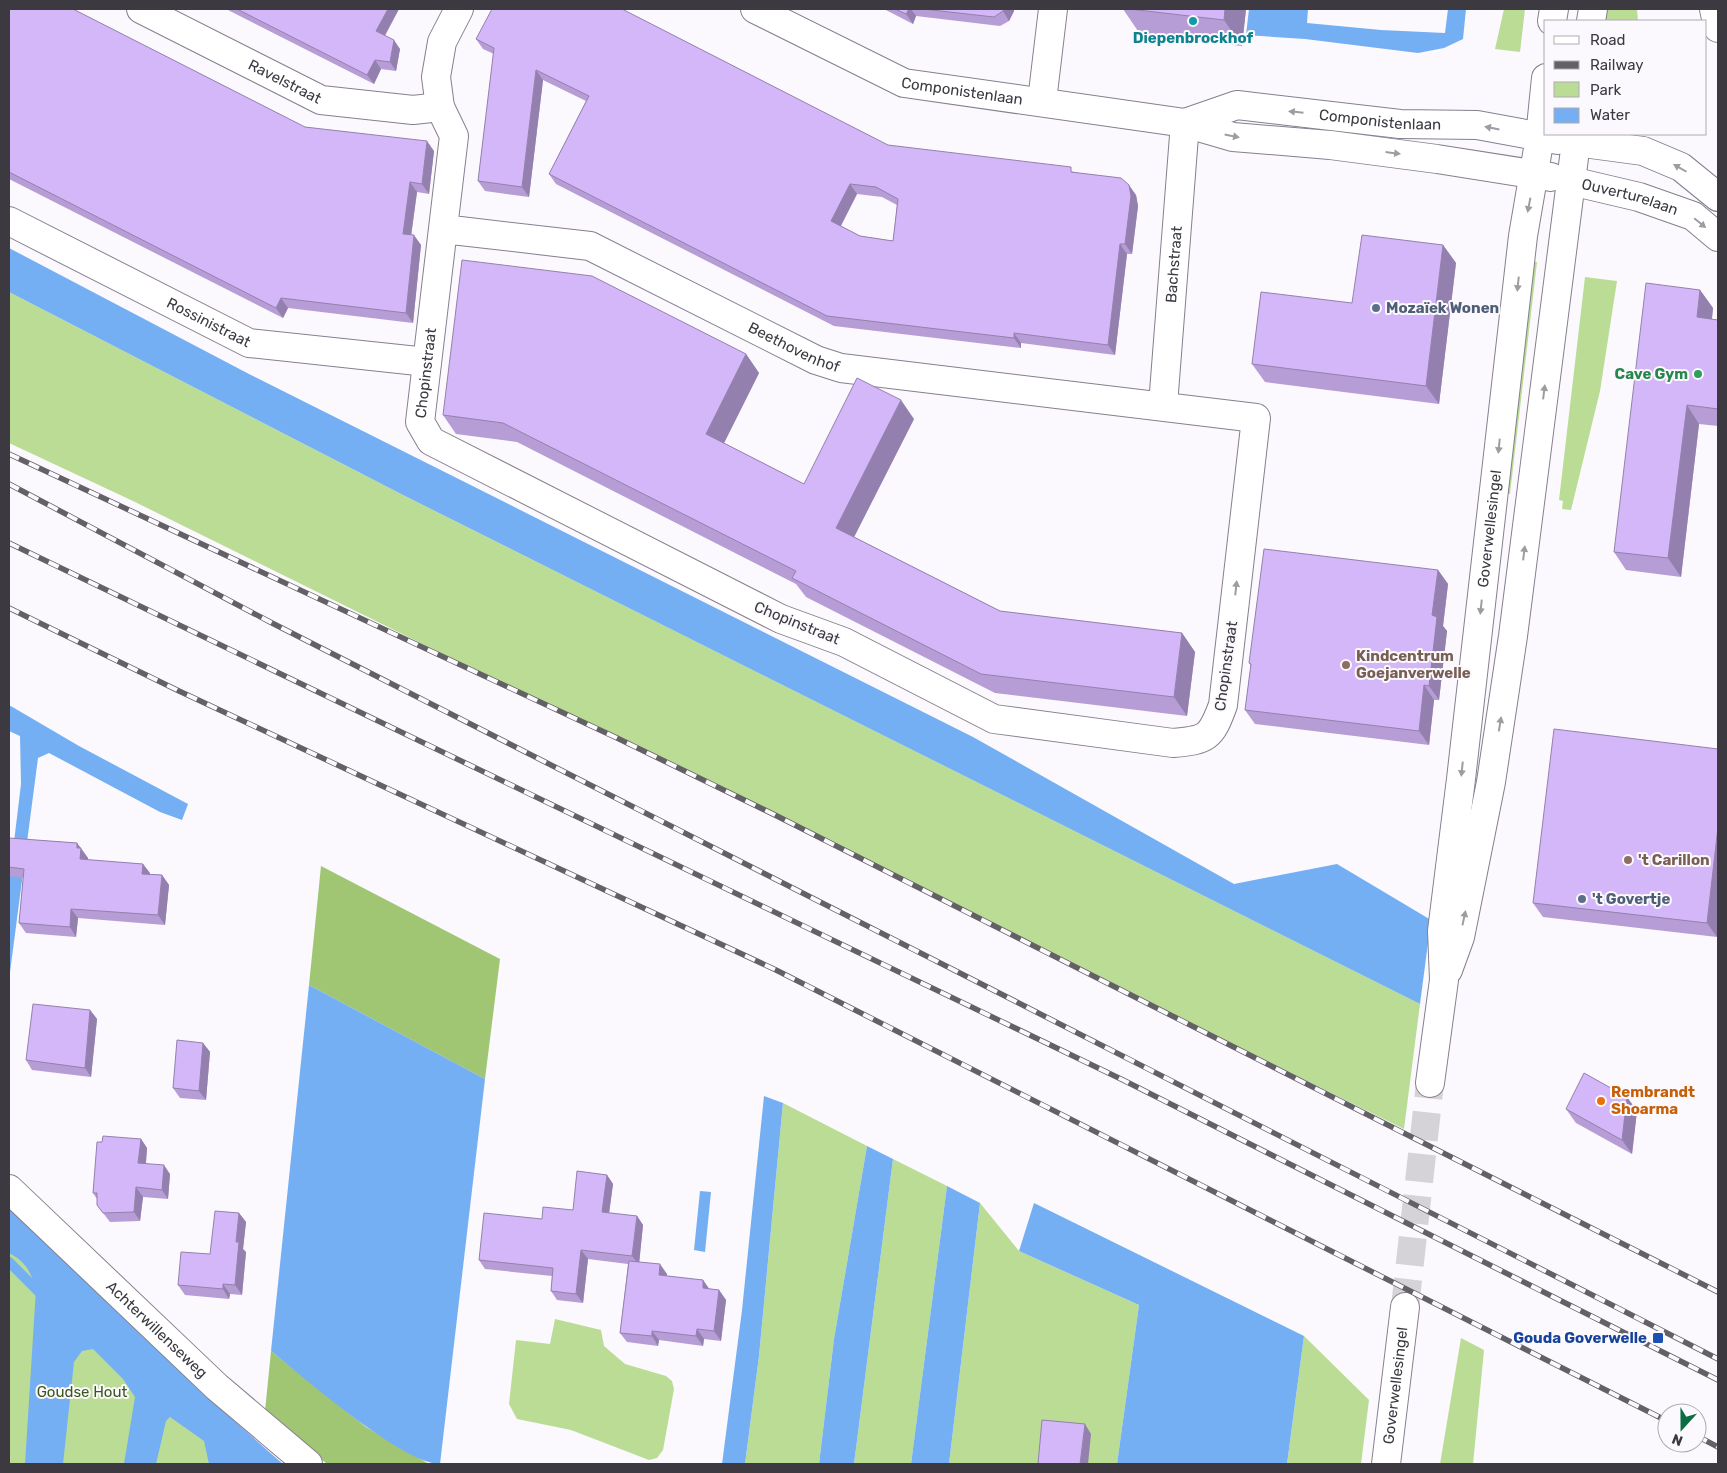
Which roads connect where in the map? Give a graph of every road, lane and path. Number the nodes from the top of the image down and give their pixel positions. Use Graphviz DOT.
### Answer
graph roads {
  1 [pos="141,9"];
  2 [pos="459,9"];
  3 [pos="755,9"];
  4 [pos="1053,9"];
  5 [pos="1714,9"];
  6 [pos="1718,28"];
  7 [pos="1544,98"];
  8 [pos="1042,100"];
  9 [pos="440,107"];
  10 [pos="1185,122"];
  11 [pos="1540,137"];
  12 [pos="1577,138"];
  13 [pos="1535,174"];
  14 [pos="1571,181"];
  15 [pos="1718,198"];
  16 [pos="9,221"];
  17 [pos="443,230"];
  18 [pos="1718,237"];
  19 [pos="427,362"];
  20 [pos="1163,405"];
  21 [pos="1444,980"];
  22 [pos="1430,1083"];
  23 [pos="9,1189"];
  24 [pos="1405,1307"];
  25 [pos="308,1464"];
  26 [pos="1386,1464"];
  1 -- 9 [label="street, Ravelstraat"];
  2 -- 9 [label="street, Chopinstraat"];
  3 -- 8 [label="street, Componistenlaan"];
  4 -- 8 [label="street"];
  5 -- 6 [label="street"];
  7 -- 11 [label="street, Goverwellesingel"];
  8 -- 10 [label="street, Componistenlaan"];
  9 -- 17 [label="street, Chopinstraat"];
  11 -- 10 [label="street, Componistenlaan, one-way"];
  10 -- 13 [label="street, Componistenlaan, one-way"];
  10 -- 20 [label="street, Bachstraat"];
  11 -- 12 [label="street, Componistenlaan"];
  11 -- 13 [label="street, Goverwellesingel"];
  12 -- 14 [label="street, Goverwellesingel"];
  15 -- 12 [label="street, one-way"];
  13 -- 14 [label="street, Ouverturelaan"];
  13 -- 21 [label="street, Goverwellesingel, one-way"];
  14 -- 18 [label="street, Ouverturelaan, one-way"];
  21 -- 14 [label="street, Goverwellesingel, one-way"];
  16 -- 19 [label="street, Rossinistraat"];
  17 -- 19 [label="street, Chopinstraat"];
  17 -- 20 [label="street, Beethovenhof"];
  19 -- 20 [label="street, Chopinstraat, one-way"];
  21 -- 22 [label="street, Goverwellesingel"];
  23 -- 25 [label="street, Achterwillenseweg"];
  24 -- 26 [label="street, Goverwellesingel"];
}
